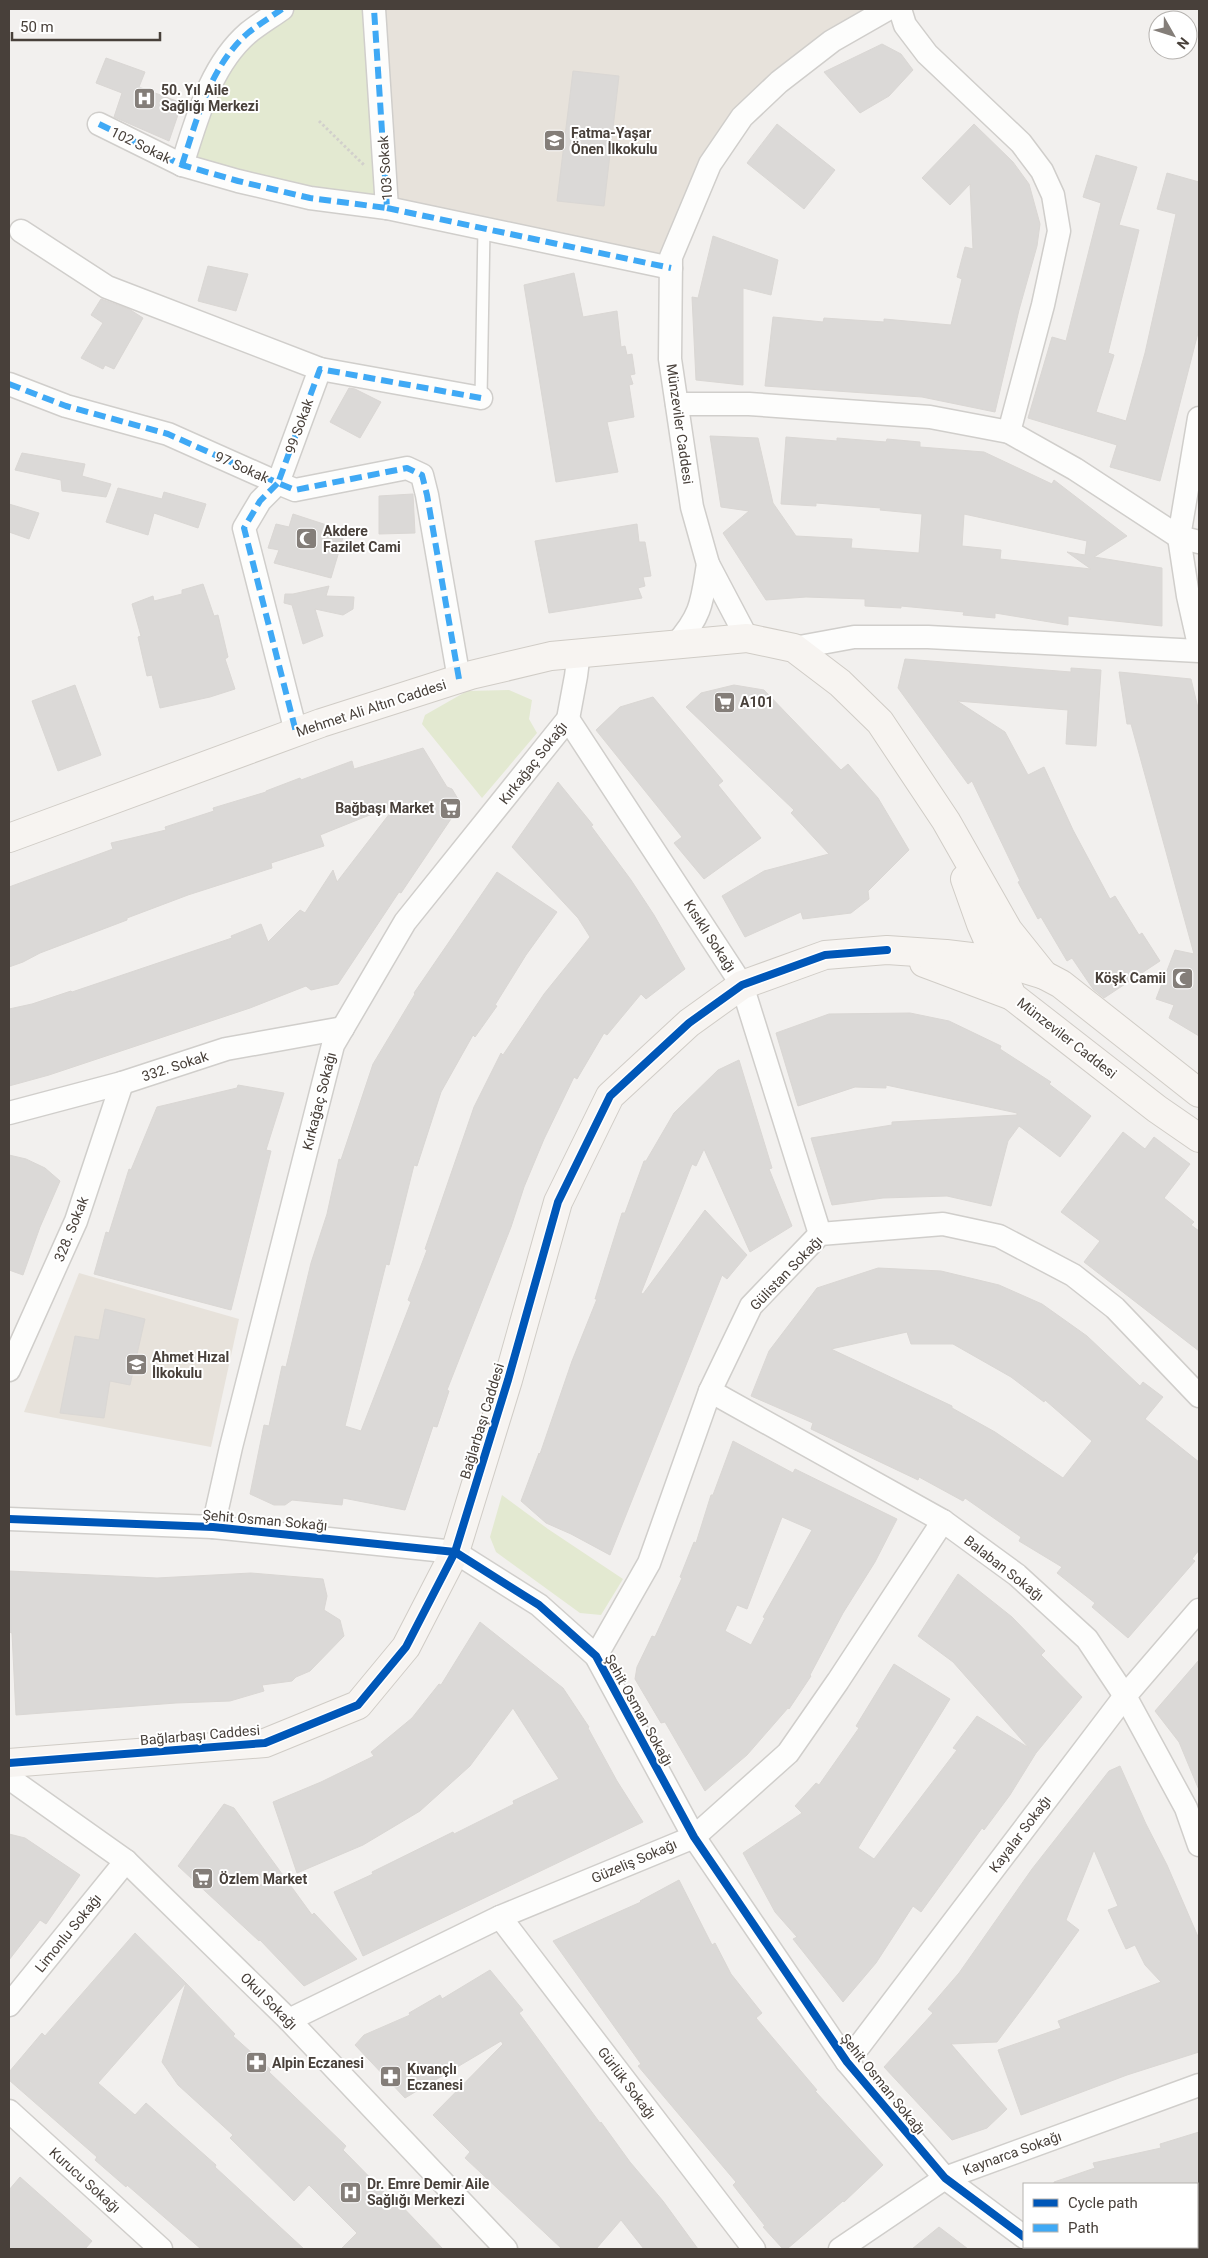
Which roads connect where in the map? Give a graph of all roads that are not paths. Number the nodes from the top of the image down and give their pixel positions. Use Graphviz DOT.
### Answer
graph roads {
  1 [pos="282,9"];
  2 [pos="374,9"];
  3 [pos="888,9"];
  4 [pos="900,9"];
  5 [pos="99,124"];
  6 [pos="182,165"];
  7 [pos="386,197"];
  8 [pos="484,228"];
  9 [pos="21,231"];
  10 [pos="671,268"];
  11 [pos="320,369"];
  12 [pos="9,384"];
  13 [pos="481,398"];
  14 [pos="678,404"];
  15 [pos="1199,418"];
  16 [pos="1009,432"];
  17 [pos="278,483"];
  18 [pos="1189,539"];
  19 [pos="708,564"];
  20 [pos="747,638"];
  21 [pos="676,644"];
  22 [pos="1199,646"];
  23 [pos="794,648"];
  24 [pos="1199,651"];
  25 [pos="579,652"];
  26 [pos="459,679"];
  27 [pos="568,719"];
  28 [pos="296,732"];
  29 [pos="946,821"];
  30 [pos="9,838"];
  31 [pos="980,924"];
  32 [pos="887,950"];
  33 [pos="946,954"];
  34 [pos="996,960"];
  35 [pos="1044,974"];
  36 [pos="742,984"];
  37 [pos="1012,996"];
  38 [pos="343,1028"];
  39 [pos="122,1083"];
  40 [pos="1199,1093"];
  41 [pos="9,1113"];
  42 [pos="1199,1138"];
  43 [pos="820,1234"];
  44 [pos="9,1370"];
  45 [pos="710,1391"];
  46 [pos="1199,1396"];
  47 [pos="9,1519"];
  48 [pos="943,1521"];
  49 [pos="213,1527"];
  50 [pos="455,1552"];
  51 [pos="1199,1610"];
  52 [pos="596,1656"];
  53 [pos="1125,1696"];
  54 [pos="9,1762"];
  55 [pos="9,1778"];
  56 [pos="694,1837"];
  57 [pos="1199,1845"];
  58 [pos="126,1861"];
  59 [pos="500,1917"];
  60 [pos="9,2005"];
  61 [pos="289,2020"];
  62 [pos="847,2062"];
  63 [pos="1199,2085"];
  64 [pos="9,2111"];
  65 [pos="945,2178"];
  66 [pos="1023,2236"];
  67 [pos="161,2249"];
  68 [pos="506,2249"];
  69 [pos="754,2249"];
  70 [pos="840,2249"];
  1 -- 6 [label="street"];
  2 -- 7 [label="street, 103 Sokak"];
  3 -- 10 [label="street, Münzeviler Caddesi"];
  4 -- 16 [label="street"];
  5 -- 6 [label="street, 102 Sokak"];
  6 -- 7 [label="street, 103 Sokak"];
  7 -- 8 [label="street"];
  8 -- 10 [label="street"];
  8 -- 13 [label="lane"];
  9 -- 11 [label="street"];
  10 -- 14 [label="street, Münzeviler Caddesi"];
  11 -- 13 [label="street"];
  11 -- 17 [label="street, 99 Sokak"];
  12 -- 17 [label="street, 97 Sokak"];
  14 -- 16 [label="street"];
  14 -- 19 [label="street, Münzeviler Caddesi"];
  15 -- 18 [label="street"];
  16 -- 18 [label="street"];
  17 -- 26 [label="street"];
  17 -- 28 [label="street, 97 Sokak"];
  18 -- 22 [label="street"];
  19 -- 20 [label="street, Münzeviler Caddesi"];
  19 -- 21 [label="street"];
  20 -- 21 [label="street, Mehmet Ali Altın Caddesi"];
  20 -- 23 [label="street, Münzeviler Caddesi"];
  21 -- 25 [label="street, Mehmet Ali Altın Caddesi"];
  23 -- 24 [label="street"];
  23 -- 29 [label="street, Münzeviler Caddesi"];
  25 -- 26 [label="street, Mehmet Ali Altın Caddesi"];
  25 -- 27 [label="street, Kırkağaç Sokağı"];
  26 -- 28 [label="street, Mehmet Ali Altın Caddesi"];
  27 -- 36 [label="street, Kısıklı Sokağı"];
  27 -- 38 [label="street, Kırkağaç Sokağı"];
  28 -- 30 [label="street, Mehmet Ali Altın Caddesi"];
  29 -- 31 [label="street, Münzeviler Caddesi"];
  29 -- 35 [label="street, Münzeviler Caddesi"];
  31 -- 33 [label="street"];
  31 -- 34 [label="street, Münzeviler Caddesi"];
  32 -- 33 [label="street, Bağlarbaşı Caddesi"];
  32 -- 36 [label="street, Bağlarbaşı Caddesi"];
  32 -- 37 [label="street, Bağlarbaşı Caddesi"];
  33 -- 34 [label="street, Bağlarbaşı Caddesi"];
  34 -- 35 [label="street, Bağlarbaşı Caddesi"];
  34 -- 37 [label="street, Münzeviler Caddesi"];
  35 -- 37 [label="street"];
  35 -- 40 [label="street, Münzeviler Caddesi"];
  36 -- 43 [label="street, Kısıklı Sokağı"];
  36 -- 50 [label="street, Bağlarbaşı Caddesi"];
  37 -- 42 [label="street, Münzeviler Caddesi"];
  38 -- 39 [label="street, 332. Sokak"];
  38 -- 49 [label="street, Kırkağaç Sokağı"];
  39 -- 41 [label="street, 332. Sokak"];
  39 -- 44 [label="street, 328. Sokak"];
  43 -- 45 [label="street, Gülistan Sokağı"];
  43 -- 46 [label="street, Gülistan Sokağı"];
  45 -- 48 [label="street, Balaban Sokağı"];
  45 -- 52 [label="street, Gülistan Sokağı"];
  47 -- 49 [label="street, Şehit Osman Sokağı"];
  48 -- 53 [label="street, Balaban Sokağı"];
  48 -- 56 [label="street, Güzeliş Sokağı"];
  49 -- 50 [label="street, Şehit Osman Sokağı"];
  50 -- 52 [label="street, Şehit Osman Sokağı"];
  50 -- 54 [label="street, Bağlarbaşı Caddesi"];
  51 -- 53 [label="street, Kayalar Sokağı"];
  52 -- 56 [label="street, Şehit Osman Sokağı"];
  53 -- 57 [label="street, Balaban Sokağı"];
  53 -- 62 [label="street, Kayalar Sokağı"];
  55 -- 58 [label="street, Okul Sokağı"];
  56 -- 59 [label="street, Güzeliş Sokağı"];
  56 -- 62 [label="street, Şehit Osman Sokağı"];
  58 -- 60 [label="street, Limonlu Sokağı"];
  58 -- 61 [label="street, Okul Sokağı"];
  59 -- 61 [label="street, Güzeliş Sokağı"];
  59 -- 69 [label="street, Gürlük Sokağı"];
  61 -- 68 [label="street, Okul Sokağı"];
  62 -- 65 [label="street, Şehit Osman Sokağı"];
  63 -- 65 [label="street, Kaynarca Sokağı"];
  64 -- 67 [label="street, Kurucu Sokağı"];
  65 -- 66 [label="street, Şehit Osman Sokağı"];
  65 -- 70 [label="street, Kaynarca Sokağı"];
}
